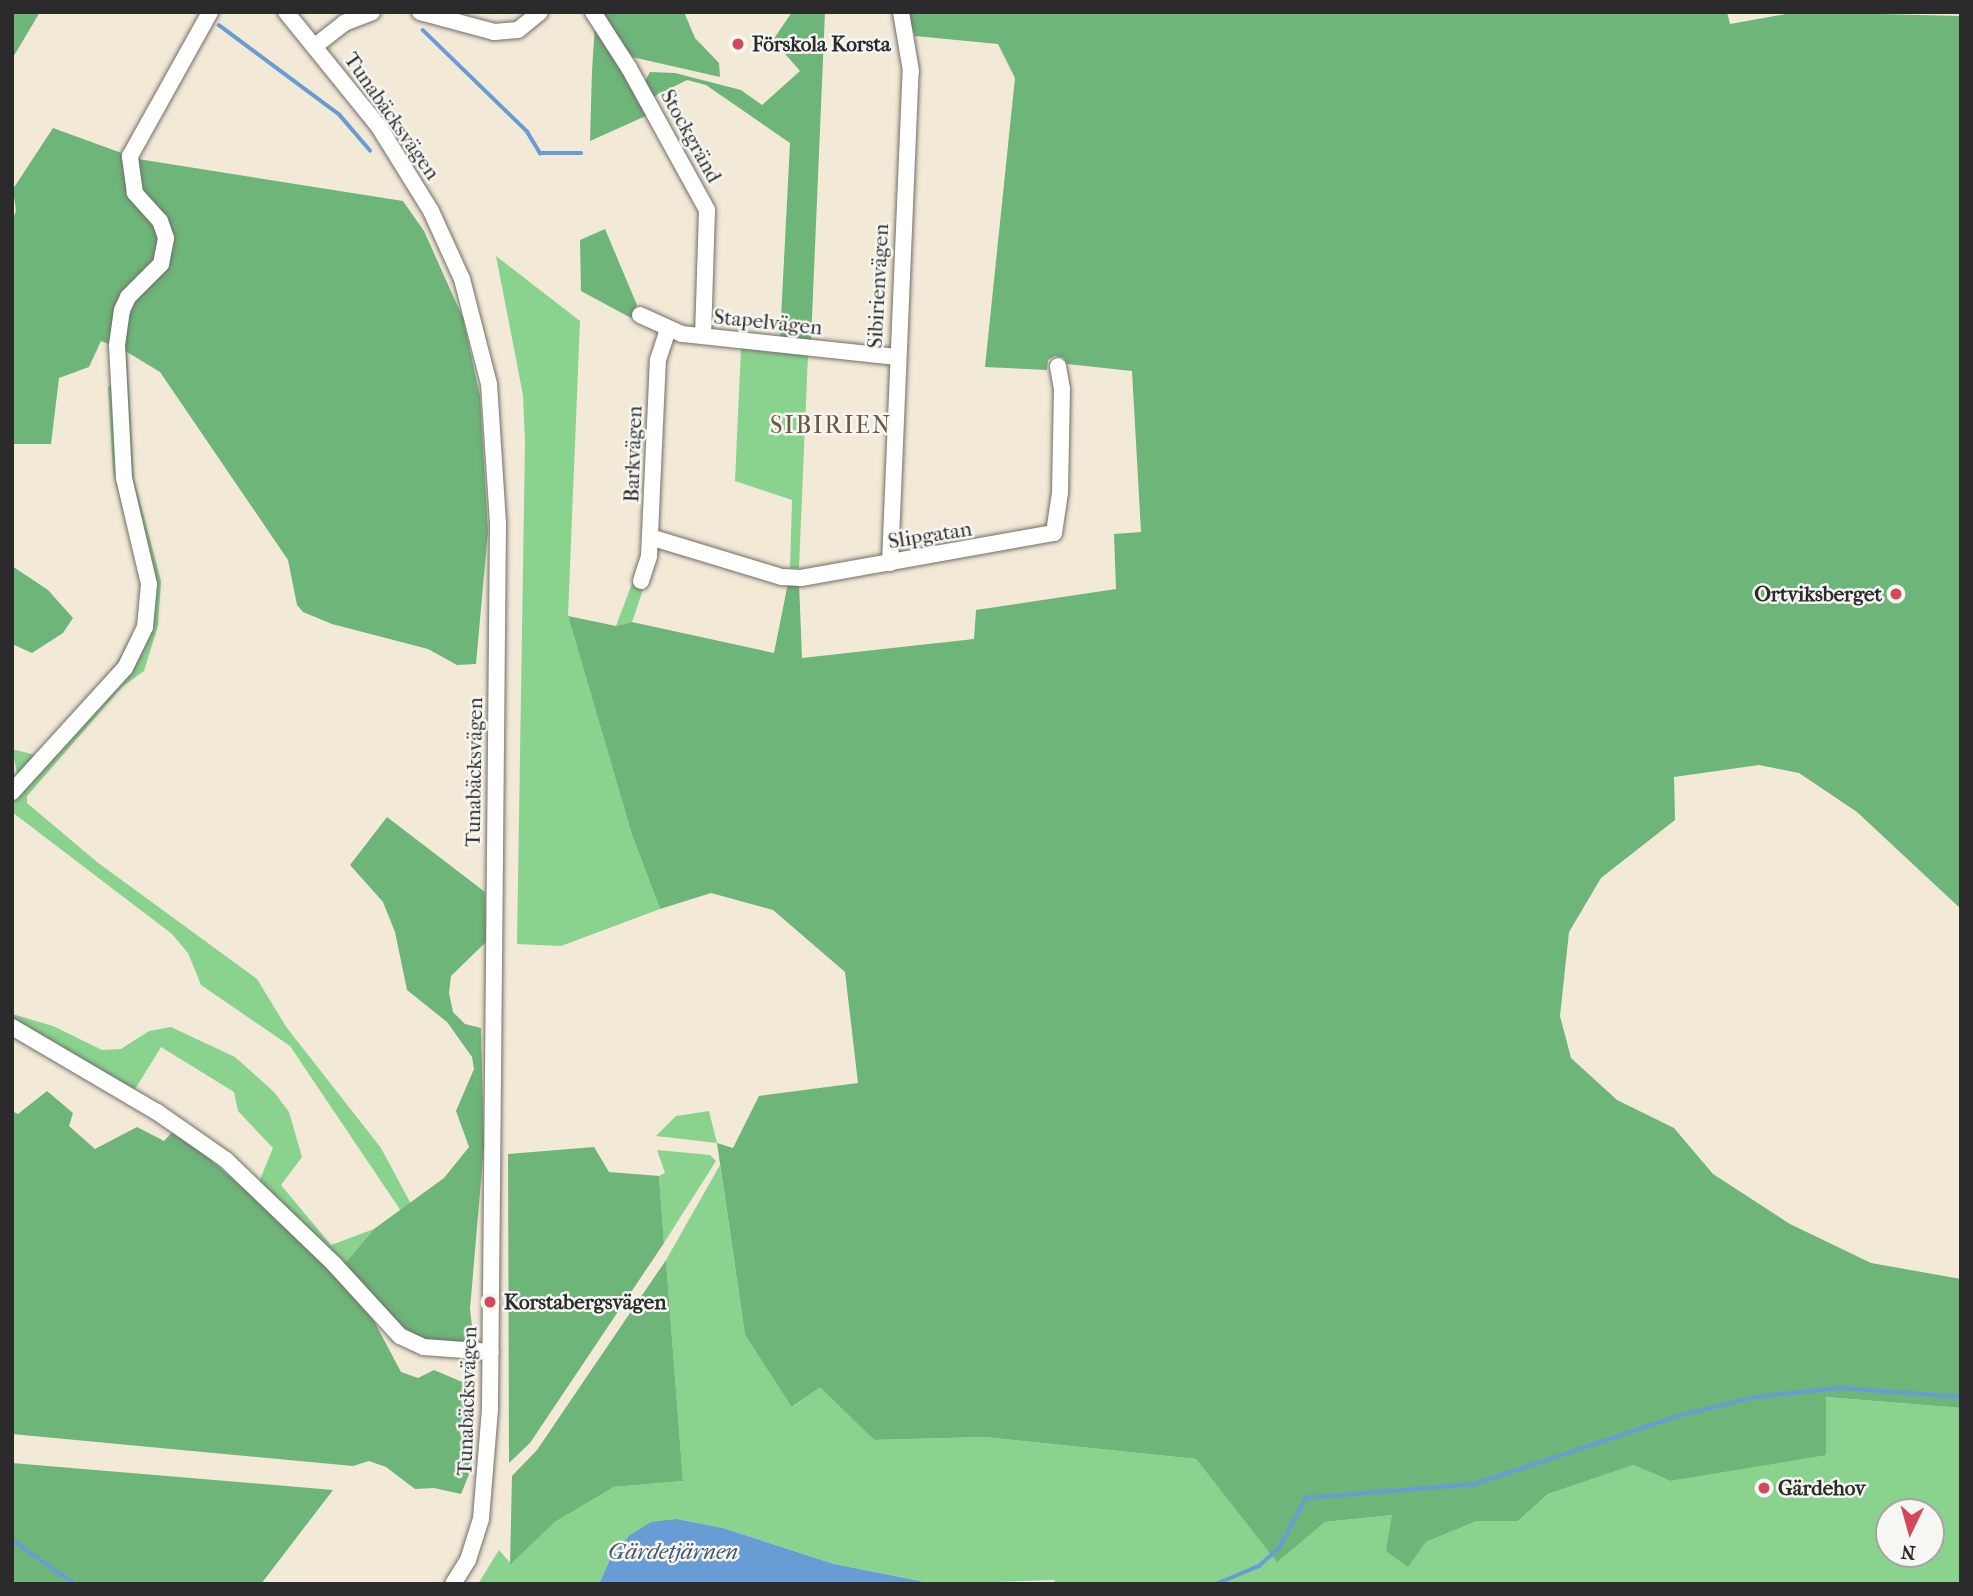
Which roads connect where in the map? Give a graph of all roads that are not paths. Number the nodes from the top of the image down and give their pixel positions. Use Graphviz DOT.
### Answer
graph roads {
  1 [pos="210,12"];
  2 [pos="286,12"];
  3 [pos="372,12"];
  4 [pos="419,12"];
  5 [pos="540,12"];
  6 [pos="593,12"];
  7 [pos="901,12"];
  8 [pos="315,46"];
  9 [pos="640,315"];
  10 [pos="668,330"];
  11 [pos="703,336"];
  12 [pos="895,357"];
  13 [pos="1058,366"];
  14 [pos="650,537"];
  15 [pos="890,563"];
  16 [pos="641,581"];
  17 [pos="12,792"];
  18 [pos="12,1027"];
  19 [pos="491,1352"];
  20 [pos="453,1584"];
  1 -- 17 [label="street"];
  2 -- 8 [label="street, Tunabäcksvägen"];
  3 -- 8 [label="street"];
  4 -- 5 [label="street"];
  6 -- 11 [label="street, Stockgränd"];
  7 -- 12 [label="street, Sibirienvägen"];
  8 -- 19 [label="street, Tunabäcksvägen"];
  9 -- 10 [label="street, Stapelvägen"];
  10 -- 11 [label="street, Stapelvägen"];
  10 -- 14 [label="street, Barkvägen"];
  11 -- 12 [label="street, Stapelvägen"];
  12 -- 15 [label="street, Sibirienvägen"];
  13 -- 15 [label="street, Slipgatan"];
  14 -- 15 [label="street, Slipgatan"];
  14 -- 16 [label="street, Barkvägen"];
  18 -- 19 [label="street"];
  19 -- 20 [label="street, Tunabäcksvägen"];
}
